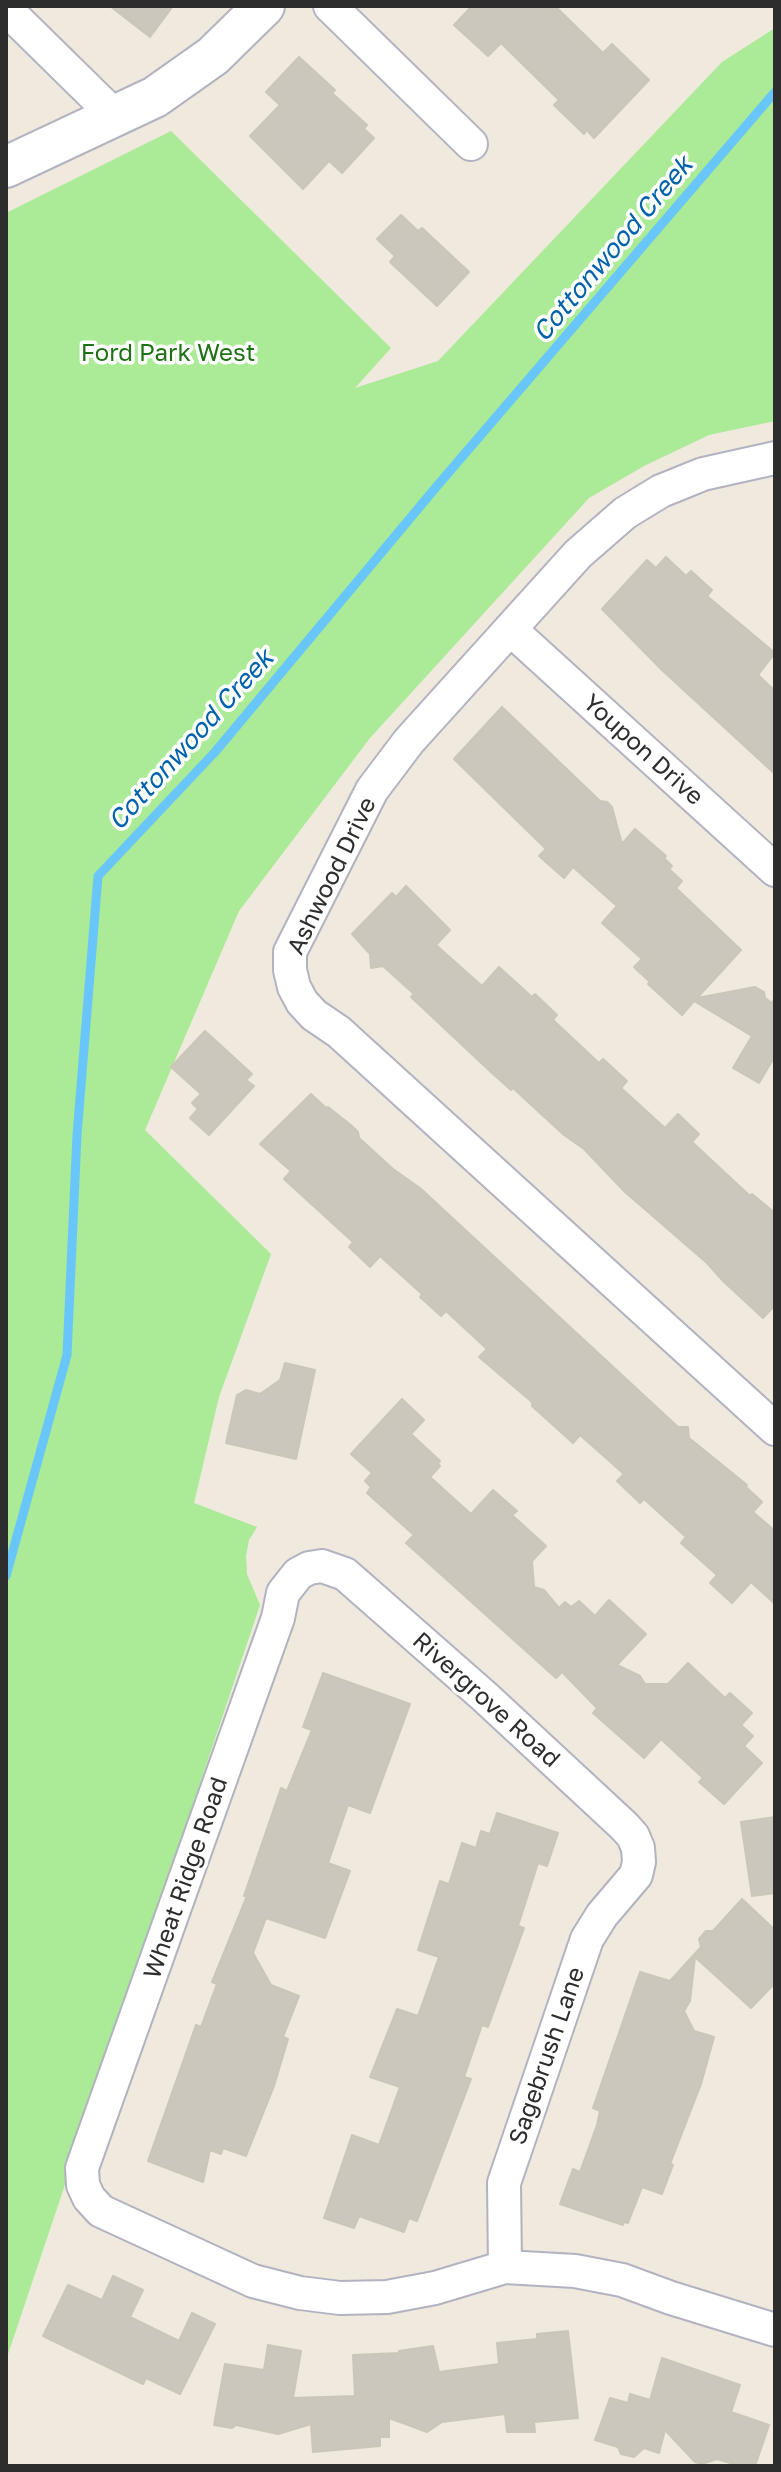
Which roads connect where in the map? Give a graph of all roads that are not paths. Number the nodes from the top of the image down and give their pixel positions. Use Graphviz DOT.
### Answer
graph roads {
  1 [pos="264,6"];
  2 [pos="330,6"];
  3 [pos="6,9"];
  4 [pos="116,117"];
  5 [pos="471,144"];
  6 [pos="6,167"];
  7 [pos="775,458"];
  8 [pos="510,629"];
  9 [pos="775,870"];
  10 [pos="775,1429"];
  11 [pos="309,1568"];
  12 [pos="639,1862"];
  13 [pos="505,2267"];
  14 [pos="775,2330"];
  1 -- 4 [label="street"];
  2 -- 5 [label="street"];
  3 -- 4 [label="street"];
  4 -- 6 [label="street"];
  7 -- 8 [label="street, Ashwood Drive"];
  8 -- 9 [label="street, Youpon Drive"];
  8 -- 10 [label="street, Ashwood Drive"];
  11 -- 12 [label="street, Rivergrove Road"];
  11 -- 13 [label="street, Wheat Ridge Road"];
  12 -- 13 [label="street, Sagebrush Lane"];
  13 -- 14 [label="street"];
}
